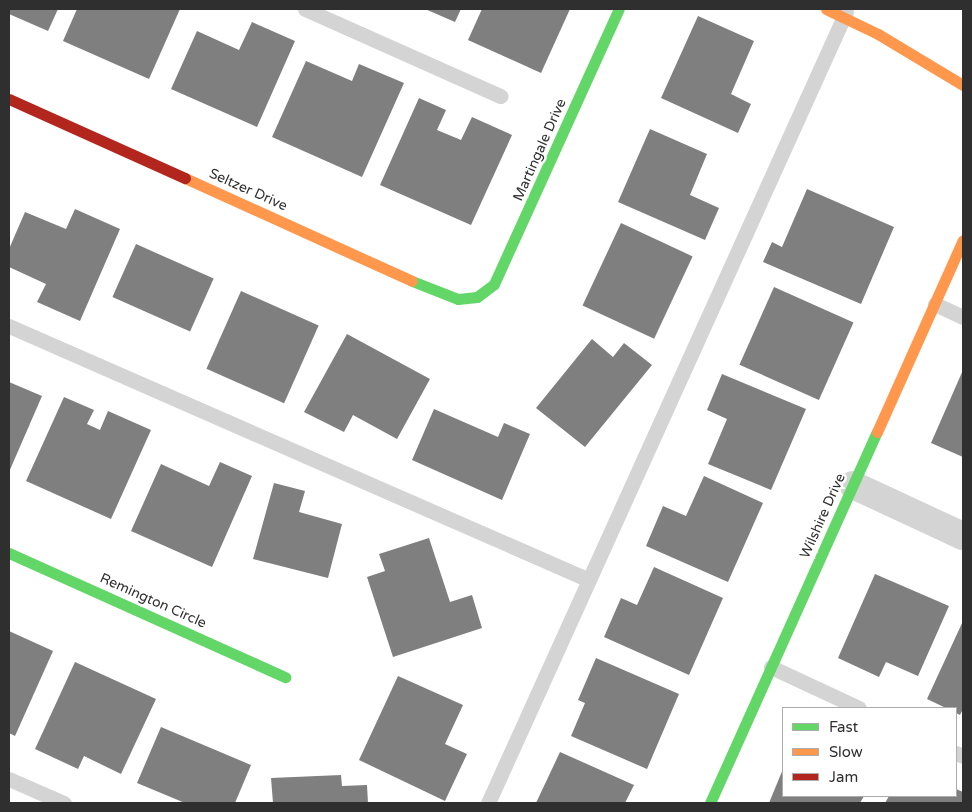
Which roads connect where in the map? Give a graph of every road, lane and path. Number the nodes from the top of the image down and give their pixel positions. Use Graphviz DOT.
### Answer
graph roads {
  1 [pos="305,9"];
  2 [pos="620,9"];
  3 [pos="826,9"];
  4 [pos="846,13"];
  5 [pos="963,85"];
  6 [pos="500,96"];
  7 [pos="9,98"];
  8 [pos="963,240"];
  9 [pos="477,297"];
  10 [pos="935,304"];
  11 [pos="963,317"];
  12 [pos="9,326"];
  13 [pos="854,486"];
  14 [pos="963,536"];
  15 [pos="9,553"];
  16 [pos="589,580"];
  17 [pos="771,667"];
  18 [pos="285,677"];
  19 [pos="857,707"];
  20 [pos="9,779"];
  21 [pos="64,803"];
  22 [pos="488,803"];
  23 [pos="710,803"];
  1 -- 6 [label="lane"];
  2 -- 9 [label="street, Martingale Drive"];
  3 -- 4 [label="street"];
  4 -- 5 [label="street"];
  4 -- 16 [label="lane"];
  7 -- 9 [label="street, Seltzer Drive"];
  8 -- 10 [label="street, Wilshire Drive"];
  10 -- 11 [label="lane"];
  10 -- 13 [label="street, Wilshire Drive"];
  12 -- 16 [label="lane"];
  13 -- 14 [label="street"];
  13 -- 17 [label="street, Wilshire Drive"];
  15 -- 18 [label="street, Remington Circle"];
  16 -- 22 [label="lane"];
  17 -- 19 [label="lane"];
  17 -- 23 [label="street, Wilshire Drive"];
  20 -- 21 [label="lane"];
}
